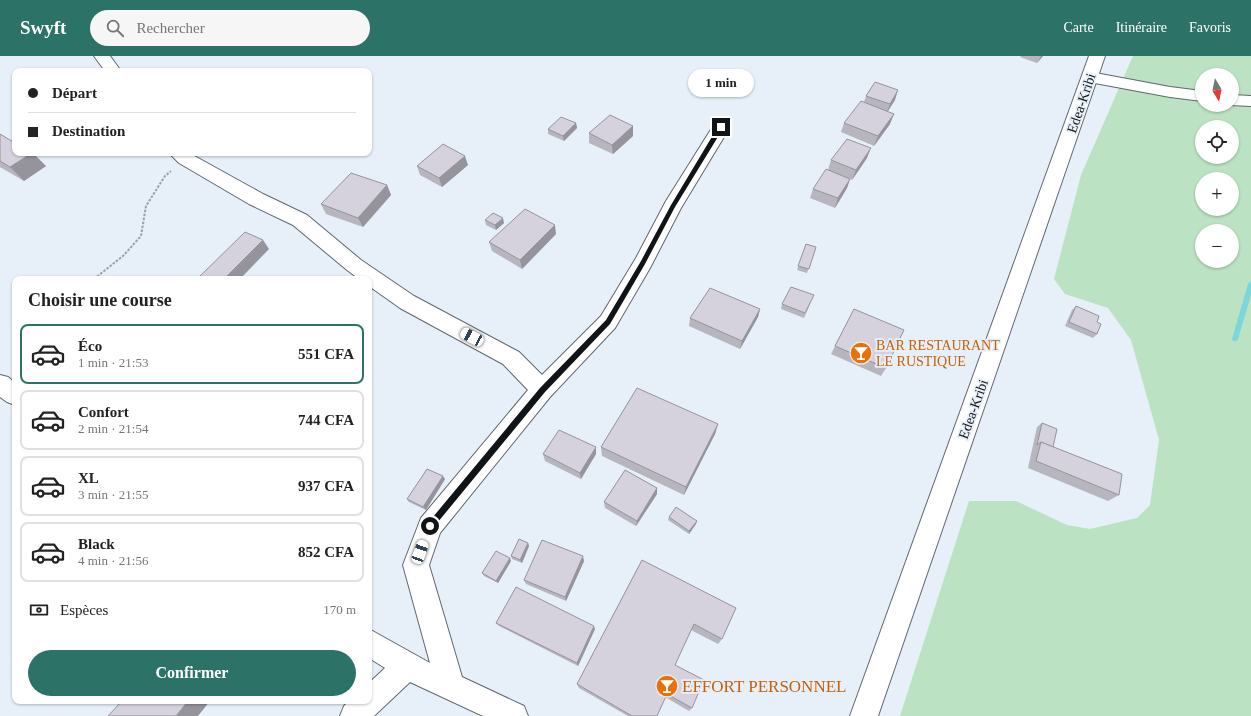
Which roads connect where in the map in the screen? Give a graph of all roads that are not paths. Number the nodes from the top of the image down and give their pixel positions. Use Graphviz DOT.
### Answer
graph roads {
  1 [pos="102,56"];
  2 [pos="1097,56"];
  3 [pos="111,68"];
  4 [pos="1090,77"];
  5 [pos="1195,95"];
  6 [pos="1239,100"];
  7 [pos="1251,101"];
  8 [pos="721,127"];
  9 [pos="181,156"];
  10 [pos="370,276"];
  11 [pos="372,278"];
  12 [pos="0,384"];
  13 [pos="542,390"];
  14 [pos="12,393"];
  15 [pos="372,644"];
  16 [pos="407,666"];
  17 [pos="451,687"];
  18 [pos="372,699"];
  19 [pos="367,704"];
  20 [pos="354,716"];
  21 [pos="514,716"];
  22 [pos="864,716"];
  1 -- 3 [label="main road"];
  2 -- 4 [label="main road, Edea-Kribi"];
  4 -- 5 [label="main road"];
  4 -- 22 [label="main road, Edea-Kribi"];
  6 -- 7 [label="main road"];
  8 -- 13 [label="main road"];
  9 -- 10 [label="main road"];
  11 -- 13 [label="main road"];
  12 -- 14 [label="main road"];
  13 -- 17 [label="main road"];
  15 -- 16 [label="main road"];
  16 -- 17 [label="main road"];
  16 -- 18 [label="main road"];
  17 -- 21 [label="main road"];
  19 -- 20 [label="main road"];
}
